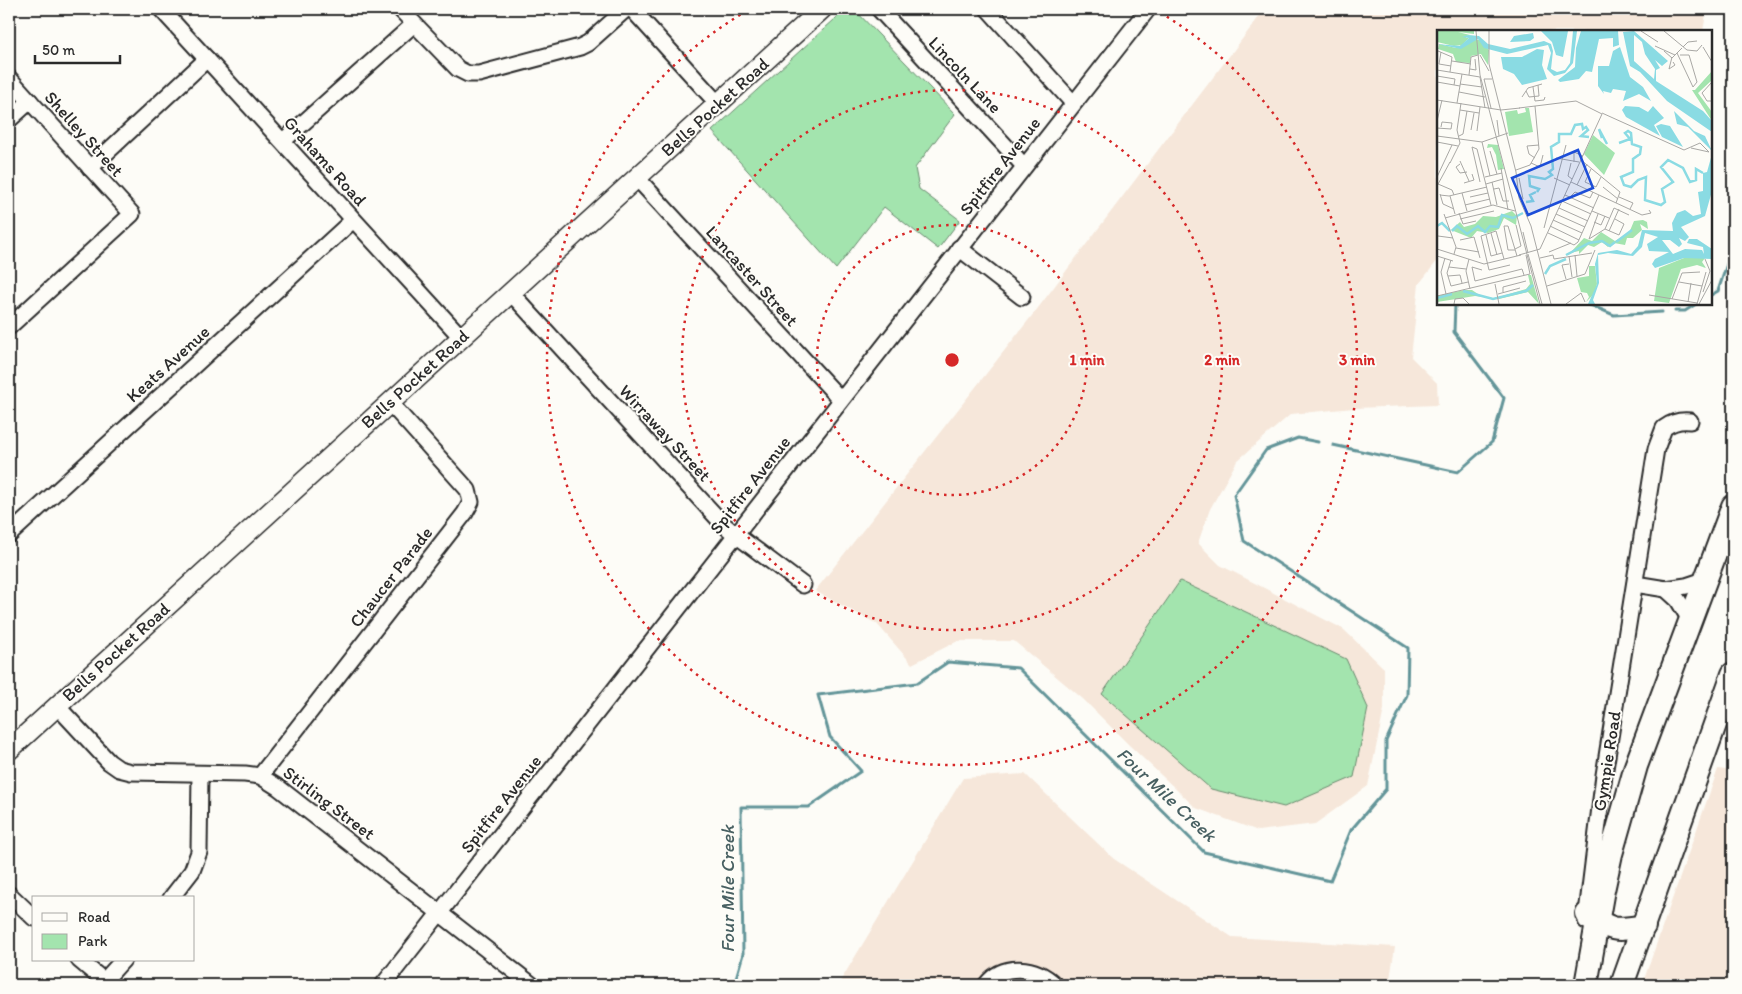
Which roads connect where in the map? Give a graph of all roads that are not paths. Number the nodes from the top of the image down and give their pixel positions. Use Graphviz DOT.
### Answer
graph roads {
  1 [pos="161,9"];
  2 [pos="400,9"];
  3 [pos="626,9"];
  4 [pos="632,9"];
  5 [pos="822,9"];
  6 [pos="879,9"];
  7 [pos="988,9"];
  8 [pos="1148,9"];
  9 [pos="414,24"];
  10 [pos="207,59"];
  11 [pos="9,78"];
  12 [pos="30,101"];
  13 [pos="1073,103"];
  14 [pos="718,104"];
  15 [pos="9,120"];
  16 [pos="283,141"];
  17 [pos="1024,166"];
  18 [pos="90,168"];
  19 [pos="636,178"];
  20 [pos="354,220"];
  21 [pos="959,248"];
  22 [pos="511,294"];
  23 [pos="1022,297"];
  24 [pos="9,327"];
  25 [pos="461,337"];
  26 [pos="841,400"];
  27 [pos="390,403"];
  28 [pos="1690,421"];
  29 [pos="1733,506"];
  30 [pos="9,535"];
  31 [pos="736,535"];
  32 [pos="1707,579"];
  33 [pos="1636,584"];
  34 [pos="803,586"];
  35 [pos="1666,589"];
  36 [pos="1690,620"];
  37 [pos="1733,674"];
  38 [pos="57,706"];
  39 [pos="10,748"];
  40 [pos="200,774"];
  41 [pos="260,776"];
  42 [pos="9,894"];
  43 [pos="173,896"];
  44 [pos="440,912"];
  45 [pos="32,916"];
  46 [pos="1593,923"];
  47 [pos="1644,926"];
  48 [pos="81,962"];
  49 [pos="121,962"];
  50 [pos="383,985"];
  51 [pos="532,985"];
  52 [pos="986,985"];
  53 [pos="1054,985"];
  54 [pos="1586,985"];
  55 [pos="1622,985"];
  1 -- 10 [label="street, Grahams Road"];
  2 -- 9 [label="street"];
  3 -- 9 [label="street"];
  4 -- 14 [label="street"];
  5 -- 14 [label="main road, Bells Pocket Road"];
  6 -- 17 [label="street, Lincoln Lane"];
  7 -- 13 [label="street"];
  8 -- 13 [label="street, Spitfire Avenue"];
  9 -- 16 [label="street"];
  10 -- 16 [label="street, Grahams Road"];
  10 -- 18 [label="street"];
  11 -- 12 [label="street, Shelley Street"];
  12 -- 15 [label="street"];
  12 -- 18 [label="street, Shelley Street"];
  13 -- 17 [label="street, Spitfire Avenue"];
  14 -- 19 [label="main road, Bells Pocket Road"];
  16 -- 20 [label="street, Grahams Road"];
  17 -- 21 [label="street, Spitfire Avenue"];
  18 -- 24 [label="street, Shelley Street"];
  19 -- 22 [label="main road, Bells Pocket Road"];
  19 -- 26 [label="street, Lancaster Street"];
  20 -- 25 [label="street, Grahams Road"];
  20 -- 30 [label="street, Keats Avenue"];
  21 -- 23 [label="street"];
  21 -- 26 [label="street, Spitfire Avenue"];
  22 -- 25 [label="main road, Bells Pocket Road"];
  22 -- 31 [label="street, Wirraway Street"];
  25 -- 27 [label="main road, Bells Pocket Road"];
  26 -- 31 [label="street, Spitfire Avenue"];
  27 -- 38 [label="main road, Bells Pocket Road"];
  27 -- 41 [label="street, Chaucer Parade"];
  28 -- 33 [label="street, Gympie Road"];
  29 -- 32 [label="highway, Gympie Road"];
  31 -- 34 [label="street, Wirraway Street"];
  31 -- 44 [label="street, Spitfire Avenue"];
  32 -- 35 [label="street"];
  32 -- 36 [label="highway, Gympie Road"];
  33 -- 35 [label="street"];
  33 -- 46 [label="street, Gympie Road"];
  35 -- 36 [label="street"];
  36 -- 46 [label="highway, Gympie Road"];
  37 -- 47 [label="highway"];
  38 -- 39 [label="main road, Bells Pocket Road"];
  38 -- 40 [label="street, Stirling Street"];
  40 -- 41 [label="street, Stirling Street"];
  40 -- 43 [label="street"];
  41 -- 44 [label="street, Stirling Street"];
  42 -- 45 [label="street"];
  44 -- 50 [label="street, Spitfire Avenue"];
  44 -- 51 [label="street, Stirling Street"];
  46 -- 47 [label="highway"];
  46 -- 54 [label="highway, Gympie Road"];
  47 -- 55 [label="highway"];
  48 -- 49 [label="street"];
  52 -- 53 [label="street"];
}
